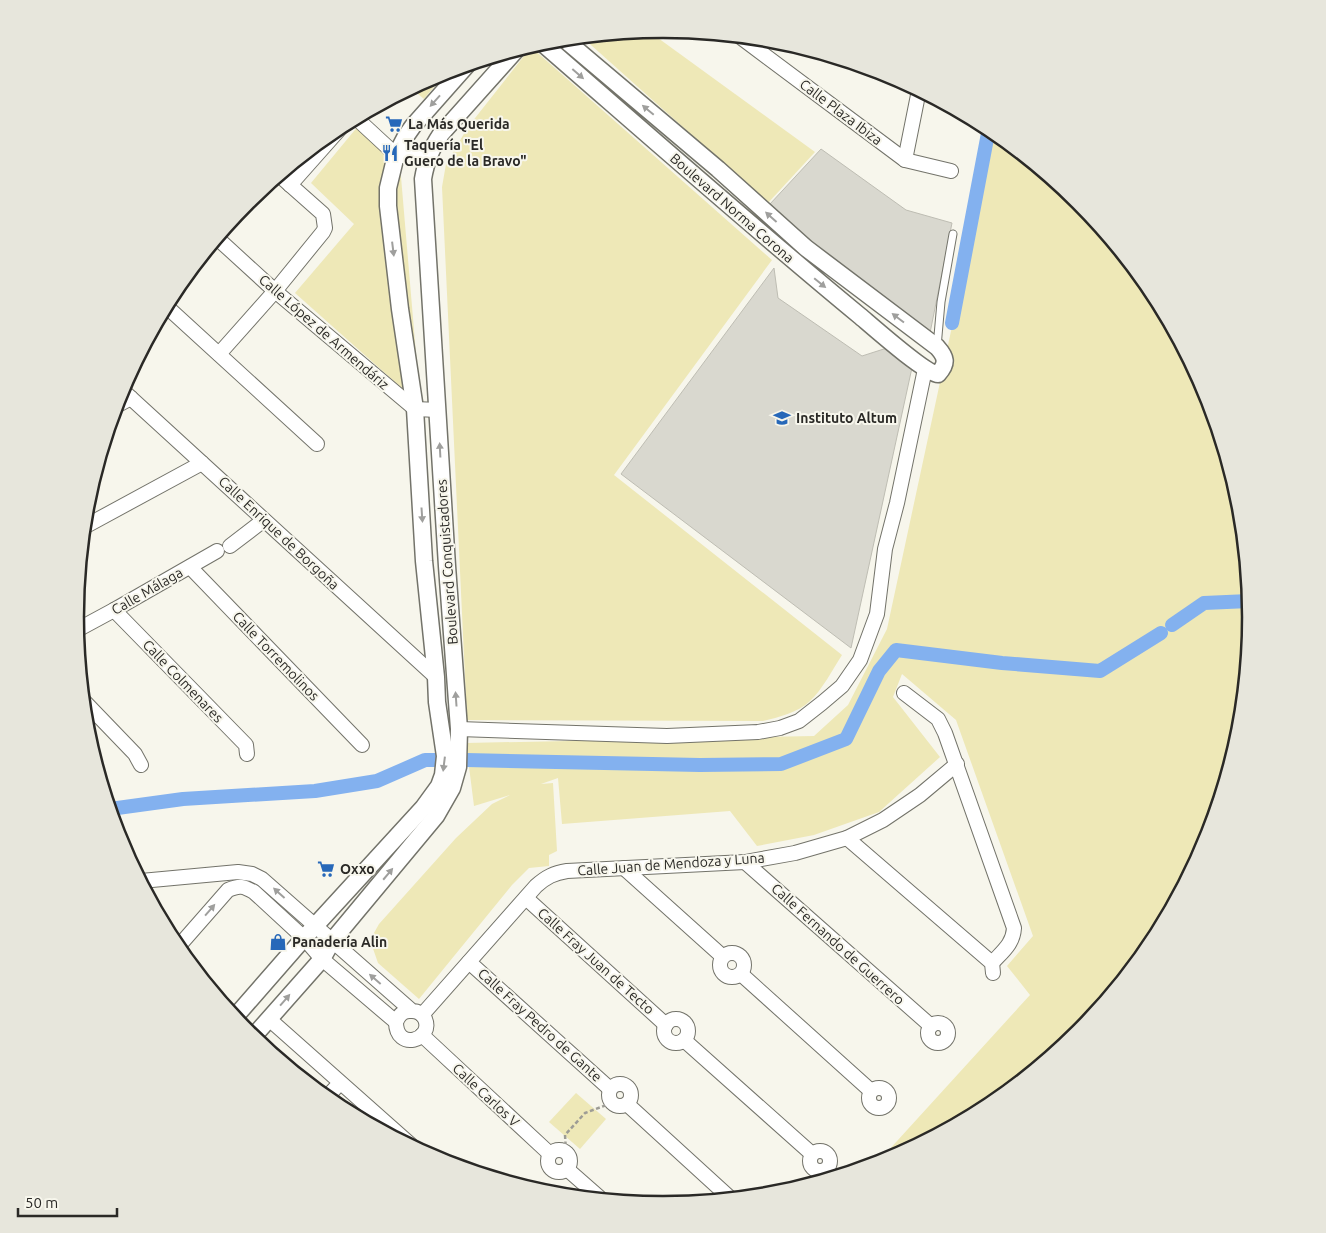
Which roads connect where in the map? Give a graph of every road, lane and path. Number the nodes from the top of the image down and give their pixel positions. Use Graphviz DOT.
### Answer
graph roads {
  1 [pos="750,44"];
  2 [pos="571,45"];
  3 [pos="549,49"];
  4 [pos="510,58"];
  5 [pos="458,76"];
  6 [pos="918,96"];
  7 [pos="361,122"];
  8 [pos="322,149"];
  9 [pos="396,154"];
  10 [pos="428,159"];
  11 [pos="905,160"];
  12 [pos="951,171"];
  13 [pos="283,179"];
  14 [pos="290,185"];
  15 [pos="953,234"];
  16 [pos="222,242"];
  17 [pos="806,248"];
  18 [pos="795,262"];
  19 [pos="276,291"];
  20 [pos="172,311"];
  21 [pos="937,347"];
  22 [pos="219,354"];
  23 [pos="925,369"];
  24 [pos="128,395"];
  25 [pos="415,409"];
  26 [pos="438,410"];
  27 [pos="317,444"];
  28 [pos="202,463"];
  29 [pos="264,520"];
  30 [pos="92,523"];
  31 [pos="190,567"];
  32 [pos="114,610"];
  33 [pos="84,626"];
  34 [pos="436,677"];
  35 [pos="904,693"];
  36 [pos="92,708"];
  37 [pos="459,729"];
  38 [pos="362,745"];
  39 [pos="246,754"];
  40 [pos="957,764"];
  41 [pos="141,765"];
  42 [pos="847,838"];
  43 [pos="745,862"];
  44 [pos="624,868"];
  45 [pos="238,872"];
  46 [pos="148,880"];
  47 [pos="238,886"];
  48 [pos="526,898"];
  49 [pos="316,926"];
  50 [pos="304,938"];
  51 [pos="184,940"];
  52 [pos="332,941"];
  53 [pos="322,959"];
  54 [pos="469,962"];
  55 [pos="240,1011"];
  56 [pos="417,1013"];
  57 [pos="269,1019"];
  58 [pos="396,1022"];
  59 [pos="930,1026"];
  60 [pos="259,1031"];
  61 [pos="422,1035"];
  62 [pos="340,1083"];
  63 [pos="610,1089"];
  64 [pos="332,1091"];
  65 [pos="871,1092"];
  66 [pos="612,1103"];
  67 [pos="627,1104"];
  68 [pos="391,1128"];
  69 [pos="566,1152"];
  70 [pos="550,1154"];
  71 [pos="812,1154"];
  72 [pos="567,1169"];
  73 [pos="593,1191"];
  74 [pos="724,1192"];
  1 -- 11 [label="street, Calle Plaza Ibiza"];
  17 -- 2 [label="street, Boulevard Norma Corona, one-way"];
  3 -- 18 [label="street, Boulevard Norma Corona, one-way"];
  4 -- 10 [label="street, Boulevard Conquistadores"];
  5 -- 9 [label="street, Boulevard Conquistadores, one-way"];
  6 -- 11 [label="street"];
  7 -- 9 [label="street"];
  8 -- 14 [label="street"];
  9 -- 10 [label="street"];
  9 -- 25 [label="street, Boulevard Conquistadores, one-way"];
  10 -- 26 [label="street, Boulevard Conquistadores"];
  11 -- 12 [label="street, Calle Plaza Ibiza"];
  13 -- 14 [label="street"];
  14 -- 19 [label="street"];
  15 -- 21 [label="lane"];
  16 -- 19 [label="street, Calle López de Armendáriz"];
  17 -- 18 [label="street"];
  21 -- 17 [label="street, Boulevard Norma Corona, one-way"];
  18 -- 23 [label="street, Boulevard Norma Corona, one-way"];
  19 -- 22 [label="street"];
  19 -- 25 [label="street, Calle López de Armendáriz"];
  20 -- 22 [label="street"];
  21 -- 23 [label="street"];
  22 -- 27 [label="street"];
  23 -- 37 [label="street"];
  24 -- 28 [label="street, Calle Enrique de Borgoña"];
  25 -- 26 [label="street"];
  25 -- 34 [label="street, Boulevard Conquistadores, one-way"];
  37 -- 26 [label="street, Boulevard Conquistadores, one-way"];
  28 -- 29 [label="street, Calle Enrique de Borgoña"];
  28 -- 30 [label="street"];
  29 -- 31 [label="street, Calle Málaga"];
  29 -- 34 [label="street, Calle Enrique de Borgoña"];
  31 -- 32 [label="street, Calle Málaga"];
  31 -- 38 [label="street, Calle Torremolinos"];
  32 -- 33 [label="street, Calle Málaga"];
  32 -- 39 [label="street, Calle Colmenares"];
  34 -- 49 [label="street, Boulevard Conquistadores, one-way"];
  35 -- 40 [label="street"];
  36 -- 41 [label="street"];
  52 -- 37 [label="street, Boulevard Conquistadores, one-way"];
  40 -- 42 [label="street, Calle Juan de Mendoza y Luna"];
  40 -- 42 [label="street"];
  42 -- 43 [label="street, Calle Juan de Mendoza y Luna"];
  43 -- 44 [label="street, Calle Juan de Mendoza y Luna"];
  43 -- 59 [label="street, Calle Fernando de Guerrero"];
  44 -- 48 [label="street, Calle Juan de Mendoza y Luna"];
  44 -- 65 [label="street"];
  45 -- 46 [label="street"];
  45 -- 47 [label="street"];
  49 -- 45 [label="street, one-way"];
  47 -- 50 [label="street"];
  51 -- 47 [label="street, one-way"];
  48 -- 54 [label="street, Calle Juan de Mendoza y Luna"];
  48 -- 71 [label="street, Calle Fray Juan de Tecto"];
  49 -- 50 [label="street, Boulevard Conquistadores"];
  49 -- 52 [label="street"];
  50 -- 53 [label="street"];
  50 -- 55 [label="street, Boulevard Conquistadores"];
  52 -- 53 [label="street, Boulevard Conquistadores"];
  56 -- 52 [label="street, one-way"];
  57 -- 53 [label="street, Boulevard Conquistadores, one-way"];
  53 -- 58 [label="street"];
  54 -- 56 [label="street, Calle Juan de Mendoza y Luna"];
  54 -- 63 [label="street, Calle Fray Pedro de Gante"];
  56 -- 58 [label="street"];
  56 -- 61 [label="street"];
  57 -- 60 [label="street, Boulevard Conquistadores"];
  57 -- 62 [label="street"];
  58 -- 61 [label="street"];
  61 -- 70 [label="street, Calle Carlos V"];
  62 -- 64 [label="street"];
  62 -- 68 [label="street"];
  63 -- 66 [label="street"];
  63 -- 67 [label="street"];
  66 -- 67 [label="street"];
  66 -- 69 [label="path"];
  67 -- 74 [label="street"];
  69 -- 70 [label="street"];
  69 -- 72 [label="street"];
  70 -- 72 [label="street"];
  72 -- 73 [label="street"];
}
